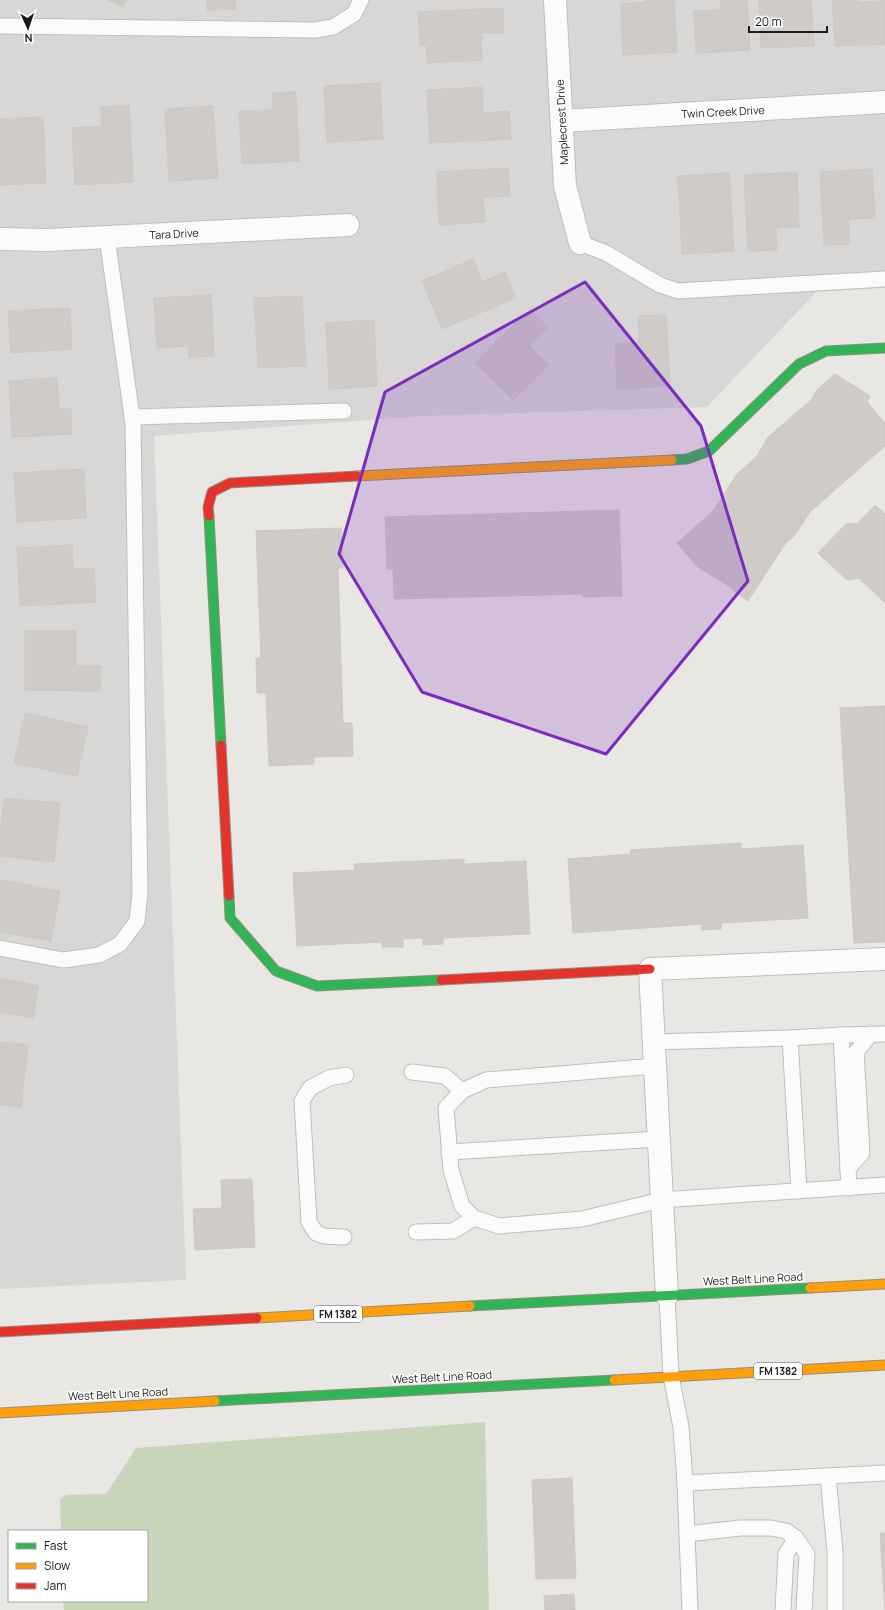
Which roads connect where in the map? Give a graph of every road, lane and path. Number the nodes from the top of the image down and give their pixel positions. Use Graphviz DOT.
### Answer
graph roads {
  1 [pos="361,0"];
  2 [pos="555,0"];
  3 [pos="0,26"];
  4 [pos="885,102"];
  5 [pos="562,121"];
  6 [pos="348,225"];
  7 [pos="108,237"];
  8 [pos="0,240"];
  9 [pos="580,243"];
  10 [pos="885,279"];
  11 [pos="885,348"];
  12 [pos="344,411"];
  13 [pos="132,417"];
  14 [pos="0,948"];
  15 [pos="885,959"];
  16 [pos="650,969"];
  17 [pos="878,1034"];
  18 [pos="841,1035"];
  19 [pos="790,1038"];
  20 [pos="654,1042"];
  21 [pos="655,1066"];
  22 [pos="412,1072"];
  23 [pos="346,1075"];
  24 [pos="462,1091"];
  25 [pos="658,1139"];
  26 [pos="449,1152"];
  27 [pos="848,1169"];
  28 [pos="885,1185"];
  29 [pos="849,1188"];
  30 [pos="799,1191"];
  31 [pos="661,1200"];
  32 [pos="474,1218"];
  33 [pos="416,1232"];
  34 [pos="344,1237"];
  35 [pos="885,1284"];
  36 [pos="667,1296"];
  37 [pos="0,1332"];
  38 [pos="885,1365"];
  39 [pos="670,1376"];
  40 [pos="0,1413"];
  41 [pos="885,1473"];
  42 [pos="828,1476"];
  43 [pos="685,1483"];
  44 [pos="687,1534"];
  45 [pos="796,1538"];
  46 [pos="690,1610"];
  47 [pos="783,1610"];
  48 [pos="804,1610"];
  49 [pos="835,1610"];
  1 -- 3 [label="lane"];
  2 -- 5 [label="street, Maplecrest Drive"];
  4 -- 5 [label="street, Twin Creek Drive"];
  5 -- 9 [label="street, Maplecrest Drive"];
  6 -- 7 [label="street, Tara Drive"];
  7 -- 8 [label="street, Tara Drive"];
  7 -- 13 [label="lane"];
  9 -- 10 [label="lane"];
  11 -- 16 [label="main road"];
  12 -- 13 [label="lane"];
  13 -- 14 [label="lane"];
  15 -- 16 [label="street"];
  16 -- 20 [label="street"];
  17 -- 18 [label="lane"];
  17 -- 27 [label="lane"];
  18 -- 19 [label="lane"];
  18 -- 27 [label="lane"];
  19 -- 20 [label="lane"];
  19 -- 30 [label="lane"];
  20 -- 21 [label="street"];
  21 -- 24 [label="lane"];
  21 -- 25 [label="street"];
  22 -- 24 [label="lane"];
  23 -- 34 [label="lane"];
  24 -- 26 [label="lane"];
  25 -- 26 [label="lane"];
  25 -- 31 [label="street"];
  26 -- 32 [label="lane"];
  27 -- 29 [label="lane"];
  28 -- 29 [label="lane"];
  29 -- 30 [label="lane"];
  30 -- 31 [label="lane"];
  31 -- 32 [label="lane"];
  31 -- 36 [label="street"];
  32 -- 33 [label="lane"];
  35 -- 36 [label="main road, West Belt Line Road / FM 1382"];
  36 -- 37 [label="main road, West Belt Line Road / FM 1382"];
  36 -- 39 [label="lane"];
  38 -- 39 [label="main road, West Belt Line Road / FM 1382"];
  39 -- 40 [label="main road, West Belt Line Road / FM 1382"];
  39 -- 43 [label="lane"];
  41 -- 42 [label="lane"];
  42 -- 43 [label="lane"];
  42 -- 49 [label="lane"];
  43 -- 44 [label="lane"];
  44 -- 45 [label="lane"];
  44 -- 46 [label="lane"];
  45 -- 47 [label="lane"];
  45 -- 48 [label="lane"];
}
